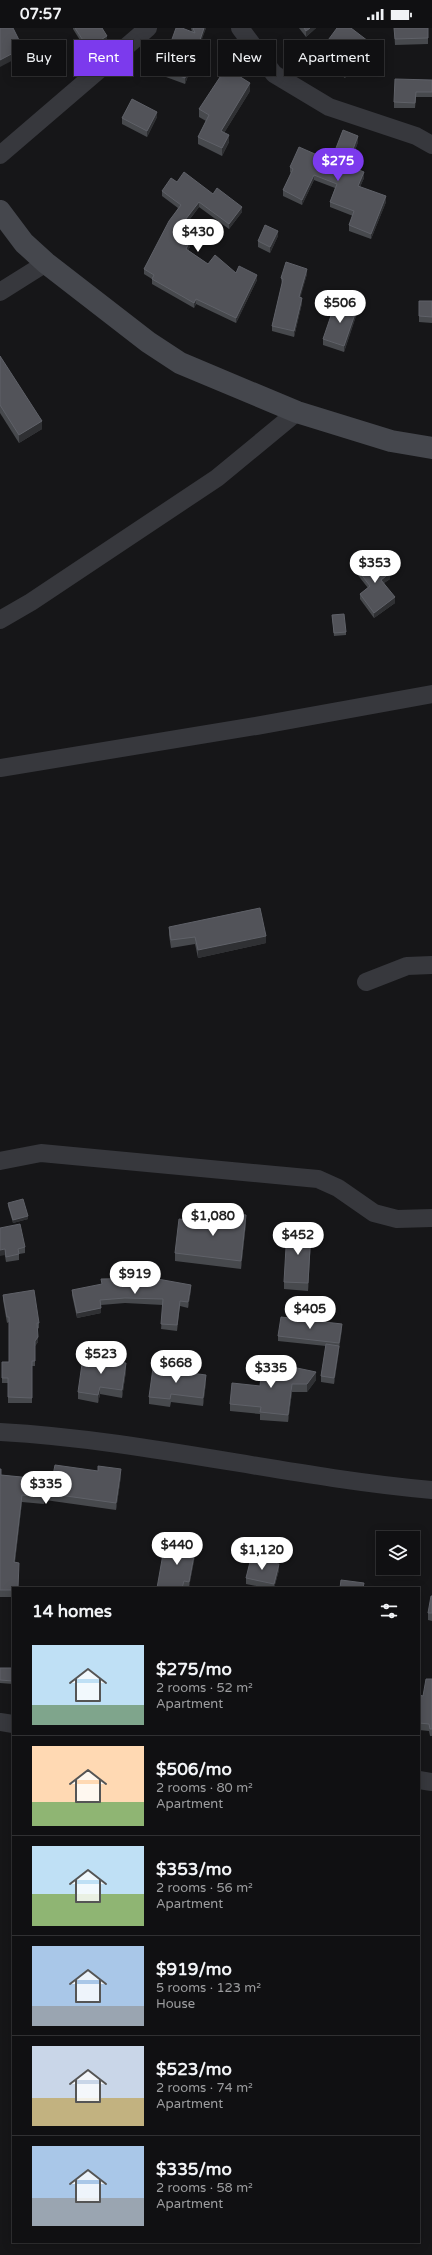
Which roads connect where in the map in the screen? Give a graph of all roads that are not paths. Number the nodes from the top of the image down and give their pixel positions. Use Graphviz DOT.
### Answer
graph roads {
  1 [pos="148,28"];
  2 [pos="240,28"];
  3 [pos="432,145"];
  4 [pos="0,155"];
  5 [pos="0,211"];
  6 [pos="46,263"];
  7 [pos="0,292"];
  8 [pos="297,412"];
  9 [pos="432,448"];
  10 [pos="0,620"];
  11 [pos="432,694"];
  12 [pos="0,768"];
  13 [pos="432,965"];
  14 [pos="366,982"];
  15 [pos="0,1161"];
  16 [pos="432,1218"];
  17 [pos="0,1432"];
  18 [pos="432,1490"];
  19 [pos="0,1722"];
  20 [pos="12,1724"];
  21 [pos="420,1780"];
  22 [pos="432,1782"];
  1 -- 4 [label="street"];
  2 -- 3 [label="street"];
  5 -- 6 [label="street"];
  6 -- 7 [label="street"];
  6 -- 8 [label="street"];
  8 -- 9 [label="street"];
  8 -- 10 [label="street"];
  11 -- 12 [label="street"];
  13 -- 14 [label="street"];
  15 -- 16 [label="street"];
  17 -- 18 [label="street"];
  19 -- 20 [label="street"];
  21 -- 22 [label="street"];
}
